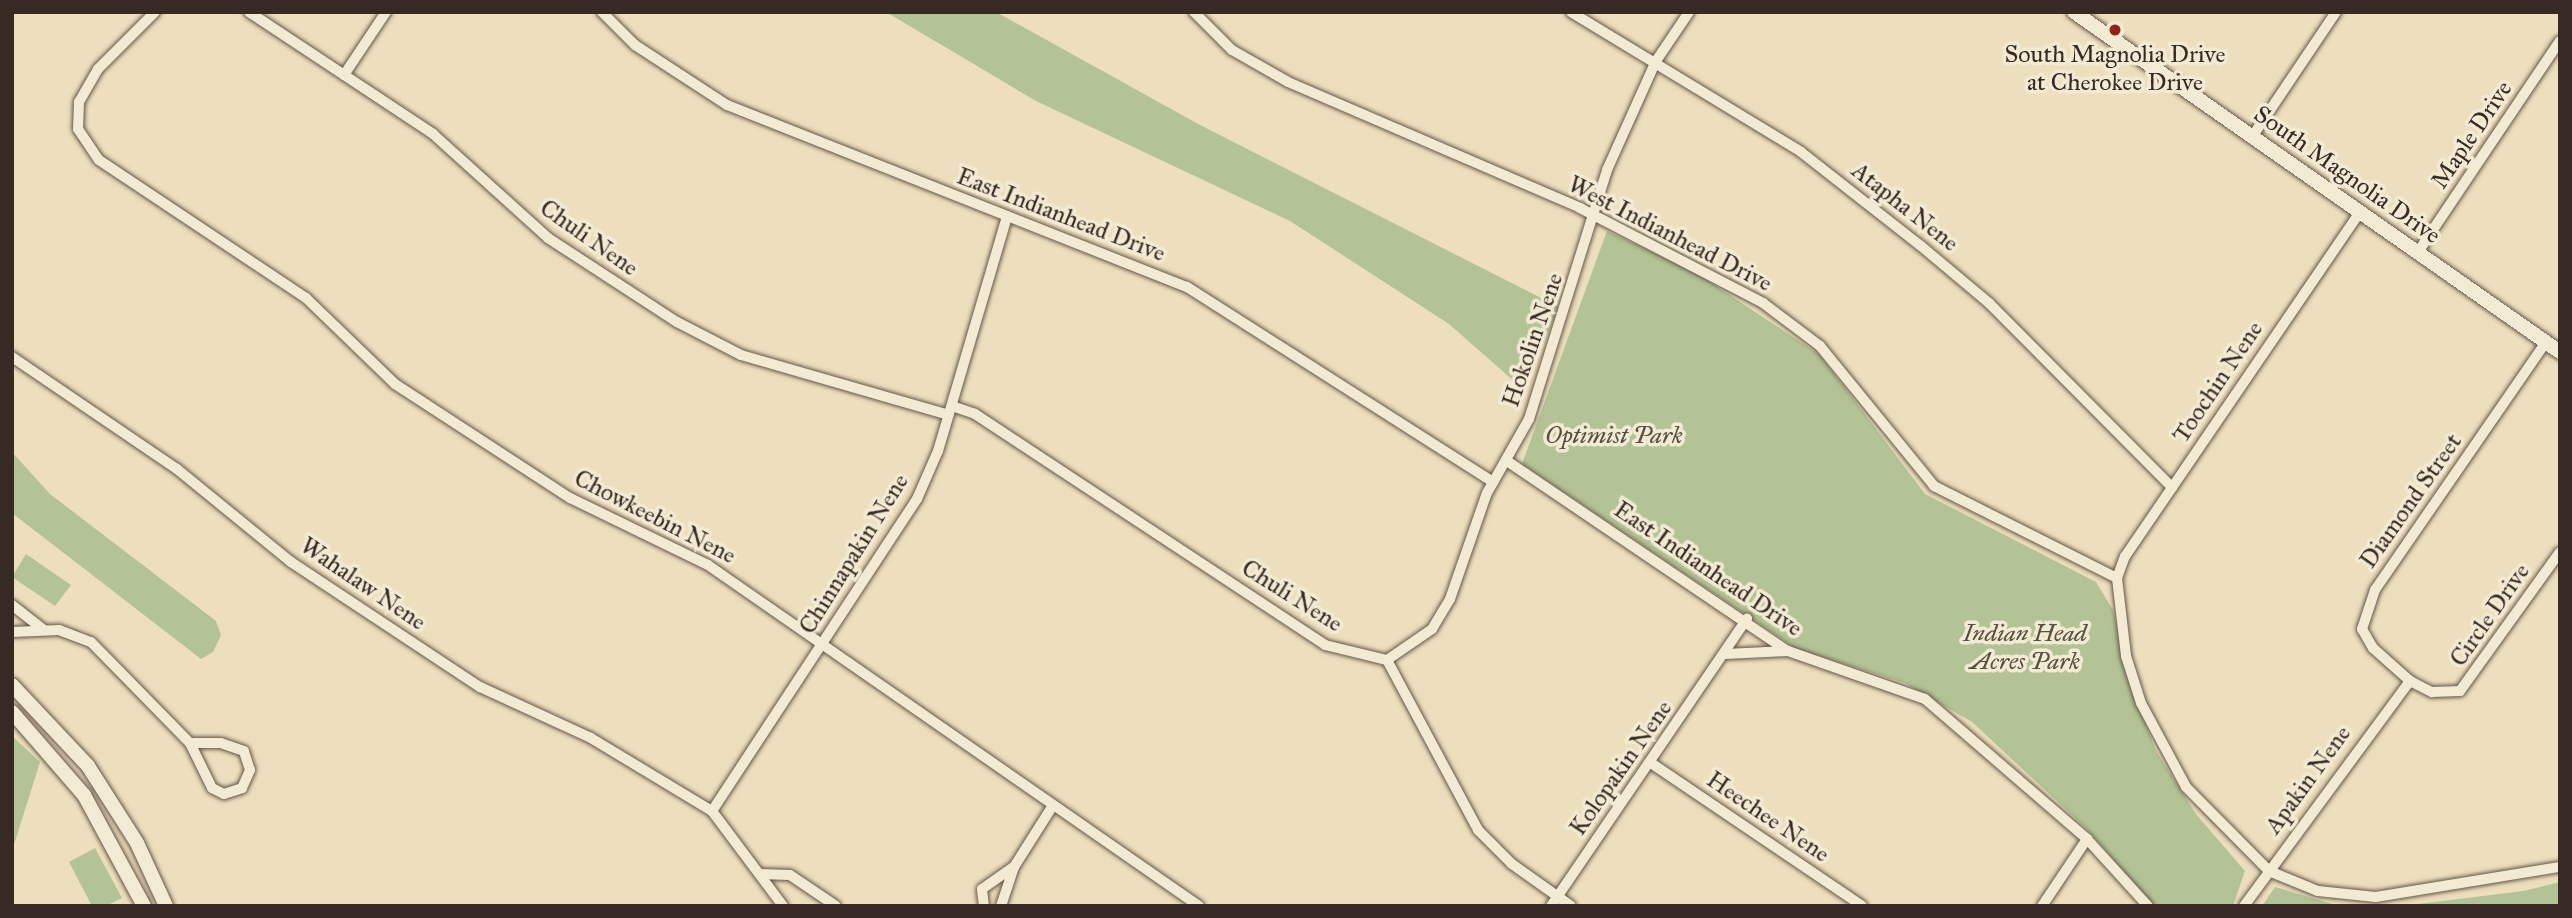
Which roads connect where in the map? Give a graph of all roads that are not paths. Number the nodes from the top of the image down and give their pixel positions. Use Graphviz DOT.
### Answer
graph roads {
  1 [pos="155,12"];
  2 [pos="250,12"];
  3 [pos="386,12"];
  4 [pos="602,12"];
  5 [pos="1194,12"];
  6 [pos="1571,12"];
  7 [pos="1689,12"];
  8 [pos="2074,12"];
  9 [pos="2336,12"];
  10 [pos="2094,18"];
  11 [pos="2560,41"];
  12 [pos="1656,61"];
  13 [pos="344,75"];
  14 [pos="2252,137"];
  15 [pos="2360,212"];
  16 [pos="1007,216"];
  17 [pos="1594,217"];
  18 [pos="2418,252"];
  19 [pos="2546,342"];
  20 [pos="2560,352"];
  21 [pos="12,357"];
  22 [pos="951,411"];
  23 [pos="1507,461"];
  24 [pos="1493,482"];
  25 [pos="2172,487"];
  26 [pos="2560,552"];
  27 [pos="2117,578"];
  28 [pos="12,605"];
  29 [pos="1747,620"];
  30 [pos="44,630"];
  31 [pos="12,632"];
  32 [pos="820,646"];
  33 [pos="1788,651"];
  34 [pos="1725,654"];
  35 [pos="1387,660"];
  36 [pos="2410,681"];
  37 [pos="12,685"];
  38 [pos="12,712"];
  39 [pos="190,743"];
  40 [pos="1651,763"];
  41 [pos="1052,807"];
  42 [pos="712,811"];
  43 [pos="2088,839"];
  44 [pos="1014,867"];
  45 [pos="2560,867"];
  46 [pos="2269,870"];
  47 [pos="760,874"];
  48 [pos="1554,901"];
  49 [pos="160,904"];
  50 [pos="144,906"];
  51 [pos="783,906"];
  52 [pos="836,906"];
  53 [pos="984,906"];
  54 [pos="1001,906"];
  55 [pos="1199,906"];
  56 [pos="1571,906"];
  57 [pos="1862,906"];
  58 [pos="2042,906"];
  59 [pos="2148,906"];
  60 [pos="2244,906"];
  1 -- 32 [label="street, Chowkeebin Nene"];
  2 -- 13 [label="street, Chuli Nene"];
  3 -- 13 [label="street"];
  4 -- 16 [label="street, East Indianhead Drive"];
  5 -- 17 [label="street, West Indianhead Drive"];
  6 -- 12 [label="street, Atapha Nene"];
  7 -- 12 [label="street, Hokolin Nene"];
  8 -- 10 [label="main road, South Magnolia Drive"];
  9 -- 14 [label="street"];
  10 -- 14 [label="main road, South Magnolia Drive"];
  11 -- 18 [label="street, Maple Drive"];
  12 -- 17 [label="street, Hokolin Nene"];
  12 -- 25 [label="street, Atapha Nene"];
  13 -- 22 [label="street, Chuli Nene"];
  14 -- 15 [label="main road, South Magnolia Drive"];
  15 -- 18 [label="main road, South Magnolia Drive"];
  15 -- 25 [label="street, Toochin Nene"];
  16 -- 22 [label="street, Chinnapakin Nene"];
  16 -- 24 [label="street, East Indianhead Drive"];
  17 -- 23 [label="street, Hokolin Nene"];
  17 -- 27 [label="street, West Indianhead Drive"];
  18 -- 19 [label="main road, South Magnolia Drive"];
  19 -- 20 [label="main road, South Magnolia Drive"];
  19 -- 36 [label="street, Diamond Street"];
  21 -- 42 [label="street, Wahalaw Nene"];
  22 -- 32 [label="street, Chinnapakin Nene"];
  22 -- 35 [label="street, Chuli Nene"];
  23 -- 24 [label="street, Hokolin Nene"];
  23 -- 29 [label="street, East Indianhead Drive"];
  24 -- 35 [label="street, Hokolin Nene"];
  25 -- 27 [label="street, Toochin Nene"];
  26 -- 36 [label="street, Circle Drive"];
  27 -- 46 [label="street"];
  28 -- 30 [label="street"];
  29 -- 33 [label="street, East Indianhead Drive"];
  29 -- 34 [label="street, Kolopakin Nene"];
  30 -- 31 [label="street"];
  30 -- 39 [label="street"];
  32 -- 41 [label="street, Chowkeebin Nene"];
  32 -- 42 [label="street, Chinnapakin Nene"];
  33 -- 34 [label="street"];
  33 -- 43 [label="street, East Indianhead Drive"];
  34 -- 40 [label="street, Kolopakin Nene"];
  35 -- 48 [label="street"];
  36 -- 46 [label="street, Apakin Nene"];
  37 -- 49 [label="main road"];
  38 -- 50 [label="main road"];
  39 -- 39 [label="street"];
  40 -- 48 [label="street, Kolopakin Nene"];
  40 -- 57 [label="street, Heechee Nene"];
  41 -- 44 [label="street"];
  41 -- 55 [label="street, Chowkeebin Nene"];
  42 -- 47 [label="street"];
  43 -- 58 [label="street"];
  43 -- 59 [label="street, East Indianhead Drive"];
  44 -- 53 [label="street"];
  44 -- 54 [label="street"];
  45 -- 46 [label="street"];
  46 -- 60 [label="street, Apakin Nene"];
  47 -- 51 [label="street"];
  47 -- 52 [label="street"];
  48 -- 56 [label="street"];
}
